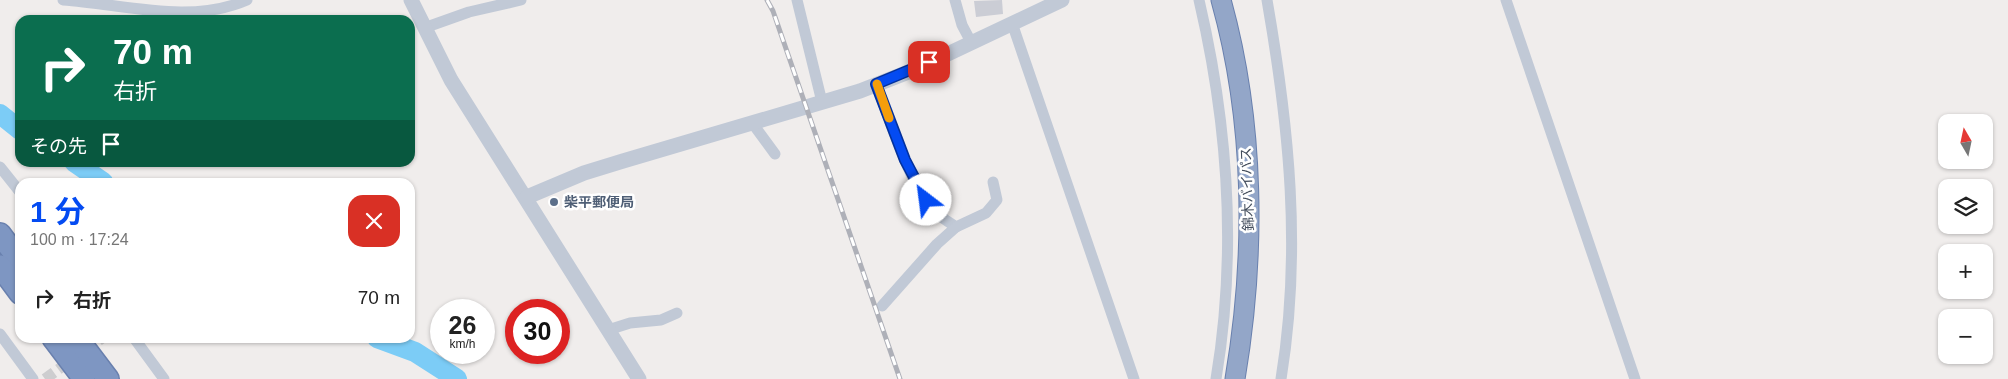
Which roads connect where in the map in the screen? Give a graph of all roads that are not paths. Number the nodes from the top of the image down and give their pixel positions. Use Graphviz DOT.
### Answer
graph roads {
  1 [pos="63,0"];
  2 [pos="248,0"];
  3 [pos="411,0"];
  4 [pos="520,0"];
  5 [pos="797,0"];
  6 [pos="955,0"];
  7 [pos="1062,0"];
  8 [pos="1200,0"];
  9 [pos="1222,0"];
  10 [pos="1267,0"];
  11 [pos="1506,0"];
  12 [pos="1012,23"];
  13 [pos="424,28"];
  14 [pos="971,42"];
  15 [pos="876,84"];
  16 [pos="822,102"];
  17 [pos="753,124"];
  18 [pos="775,154"];
  19 [pos="0,167"];
  20 [pos="993,182"];
  21 [pos="15,186"];
  22 [pos="527,197"];
  23 [pos="956,227"];
  24 [pos="0,234"];
  25 [pos="15,254"];
  26 [pos="0,266"];
  27 [pos="15,286"];
  28 [pos="882,306"];
  29 [pos="677,313"];
  30 [pos="608,330"];
  31 [pos="0,334"];
  32 [pos="57,343"];
  33 [pos="81,343"];
  34 [pos="138,343"];
  35 [pos="33,379"];
  36 [pos="84,379"];
  37 [pos="108,379"];
  38 [pos="164,379"];
  39 [pos="639,379"];
  40 [pos="1134,379"];
  41 [pos="1216,379"];
  42 [pos="1235,379"];
  43 [pos="1281,379"];
  44 [pos="1635,379"];
  1 -- 2 [label="street"];
  3 -- 13 [label="street"];
  4 -- 13 [label="street"];
  5 -- 16 [label="street"];
  6 -- 14 [label="street"];
  7 -- 12 [label="street"];
  8 -- 41 [label="street"];
  9 -- 42 [label="highway, 錦木バイパス"];
  10 -- 43 [label="street"];
  11 -- 44 [label="street"];
  12 -- 14 [label="street"];
  12 -- 40 [label="street"];
  13 -- 22 [label="street"];
  14 -- 15 [label="street"];
  15 -- 16 [label="street"];
  15 -- 23 [label="street"];
  16 -- 17 [label="street"];
  17 -- 18 [label="street"];
  17 -- 22 [label="street"];
  19 -- 21 [label="street"];
  20 -- 23 [label="street"];
  22 -- 30 [label="street"];
  23 -- 28 [label="street"];
  24 -- 25 [label="highway"];
  26 -- 27 [label="highway"];
  29 -- 30 [label="street"];
  30 -- 39 [label="street"];
  31 -- 35 [label="street"];
  32 -- 36 [label="highway"];
  33 -- 37 [label="highway"];
  34 -- 38 [label="street"];
}
